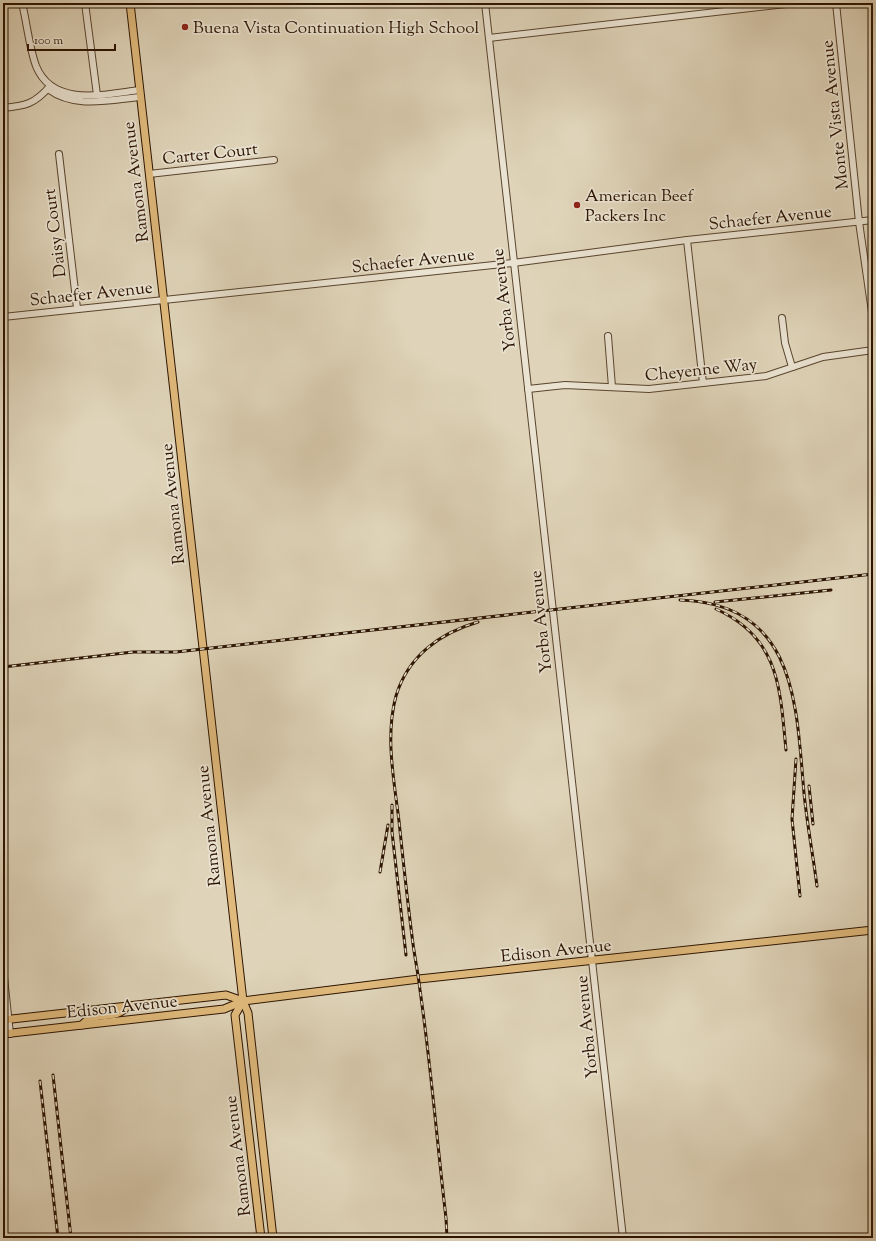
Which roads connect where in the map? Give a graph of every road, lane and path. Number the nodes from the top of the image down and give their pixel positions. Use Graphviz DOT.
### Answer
graph roads {
  1 [pos="22,3"];
  2 [pos="86,3"];
  3 [pos="130,3"];
  4 [pos="485,3"];
  5 [pos="795,3"];
  6 [pos="836,3"];
  7 [pos="489,38"];
  8 [pos="50,87"];
  9 [pos="140,93"];
  10 [pos="97,95"];
  11 [pos="3,108"];
  12 [pos="59,154"];
  13 [pos="274,160"];
  14 [pos="149,174"];
  15 [pos="873,220"];
  16 [pos="859,222"];
  17 [pos="687,240"];
  18 [pos="513,263"];
  19 [pos="164,300"];
  20 [pos="77,308"];
  21 [pos="3,317"];
  22 [pos="782,318"];
  23 [pos="873,319"];
  24 [pos="608,336"];
  25 [pos="873,350"];
  26 [pos="792,367"];
  27 [pos="703,383"];
  28 [pos="612,388"];
  29 [pos="528,389"];
  30 [pos="873,930"];
  31 [pos="592,961"];
  32 [pos="3,968"];
  33 [pos="243,1001"];
  34 [pos="127,1006"];
  35 [pos="6,1020"];
  36 [pos="82,1025"];
  37 [pos="7,1034"];
  38 [pos="261,1238"];
  39 [pos="273,1238"];
  40 [pos="623,1238"];
  1 -- 8 [label="street"];
  2 -- 10 [label="street"];
  3 -- 9 [label="main road, Ramona Avenue"];
  4 -- 7 [label="street, Yorba Avenue"];
  5 -- 7 [label="street"];
  6 -- 16 [label="street, Monte Vista Avenue"];
  7 -- 18 [label="street, Yorba Avenue"];
  8 -- 9 [label="street"];
  8 -- 10 [label="street"];
  8 -- 11 [label="street"];
  9 -- 10 [label="street"];
  9 -- 14 [label="main road, Ramona Avenue"];
  12 -- 20 [label="street, Daisy Court"];
  13 -- 14 [label="street, Carter Court"];
  14 -- 19 [label="main road, Ramona Avenue"];
  15 -- 16 [label="street, Schaefer Avenue"];
  16 -- 17 [label="street, Schaefer Avenue"];
  16 -- 23 [label="street, Monte Vista Avenue"];
  17 -- 18 [label="street, Schaefer Avenue"];
  17 -- 27 [label="street"];
  18 -- 19 [label="street, Schaefer Avenue"];
  18 -- 29 [label="street, Yorba Avenue"];
  19 -- 20 [label="street, Schaefer Avenue"];
  19 -- 33 [label="main road, Ramona Avenue"];
  20 -- 21 [label="street, Schaefer Avenue"];
  22 -- 26 [label="street"];
  24 -- 28 [label="street"];
  25 -- 26 [label="street, Cheyenne Way"];
  26 -- 27 [label="street, Cheyenne Way"];
  27 -- 28 [label="street, Cheyenne Way"];
  28 -- 29 [label="street, Cheyenne Way"];
  29 -- 31 [label="street, Yorba Avenue"];
  30 -- 31 [label="main road, Edison Avenue"];
  31 -- 33 [label="main road, Edison Avenue"];
  31 -- 40 [label="street, Yorba Avenue"];
  32 -- 35 [label="street"];
  33 -- 34 [label="main road, Edison Avenue"];
  33 -- 36 [label="main road, Edison Avenue"];
  33 -- 38 [label="main road, Ramona Avenue"];
  33 -- 39 [label="main road, Ramona Avenue"];
  34 -- 35 [label="main road, Edison Avenue"];
  34 -- 36 [label="main road"];
  35 -- 37 [label="street"];
  36 -- 37 [label="main road, Edison Avenue"];
}
